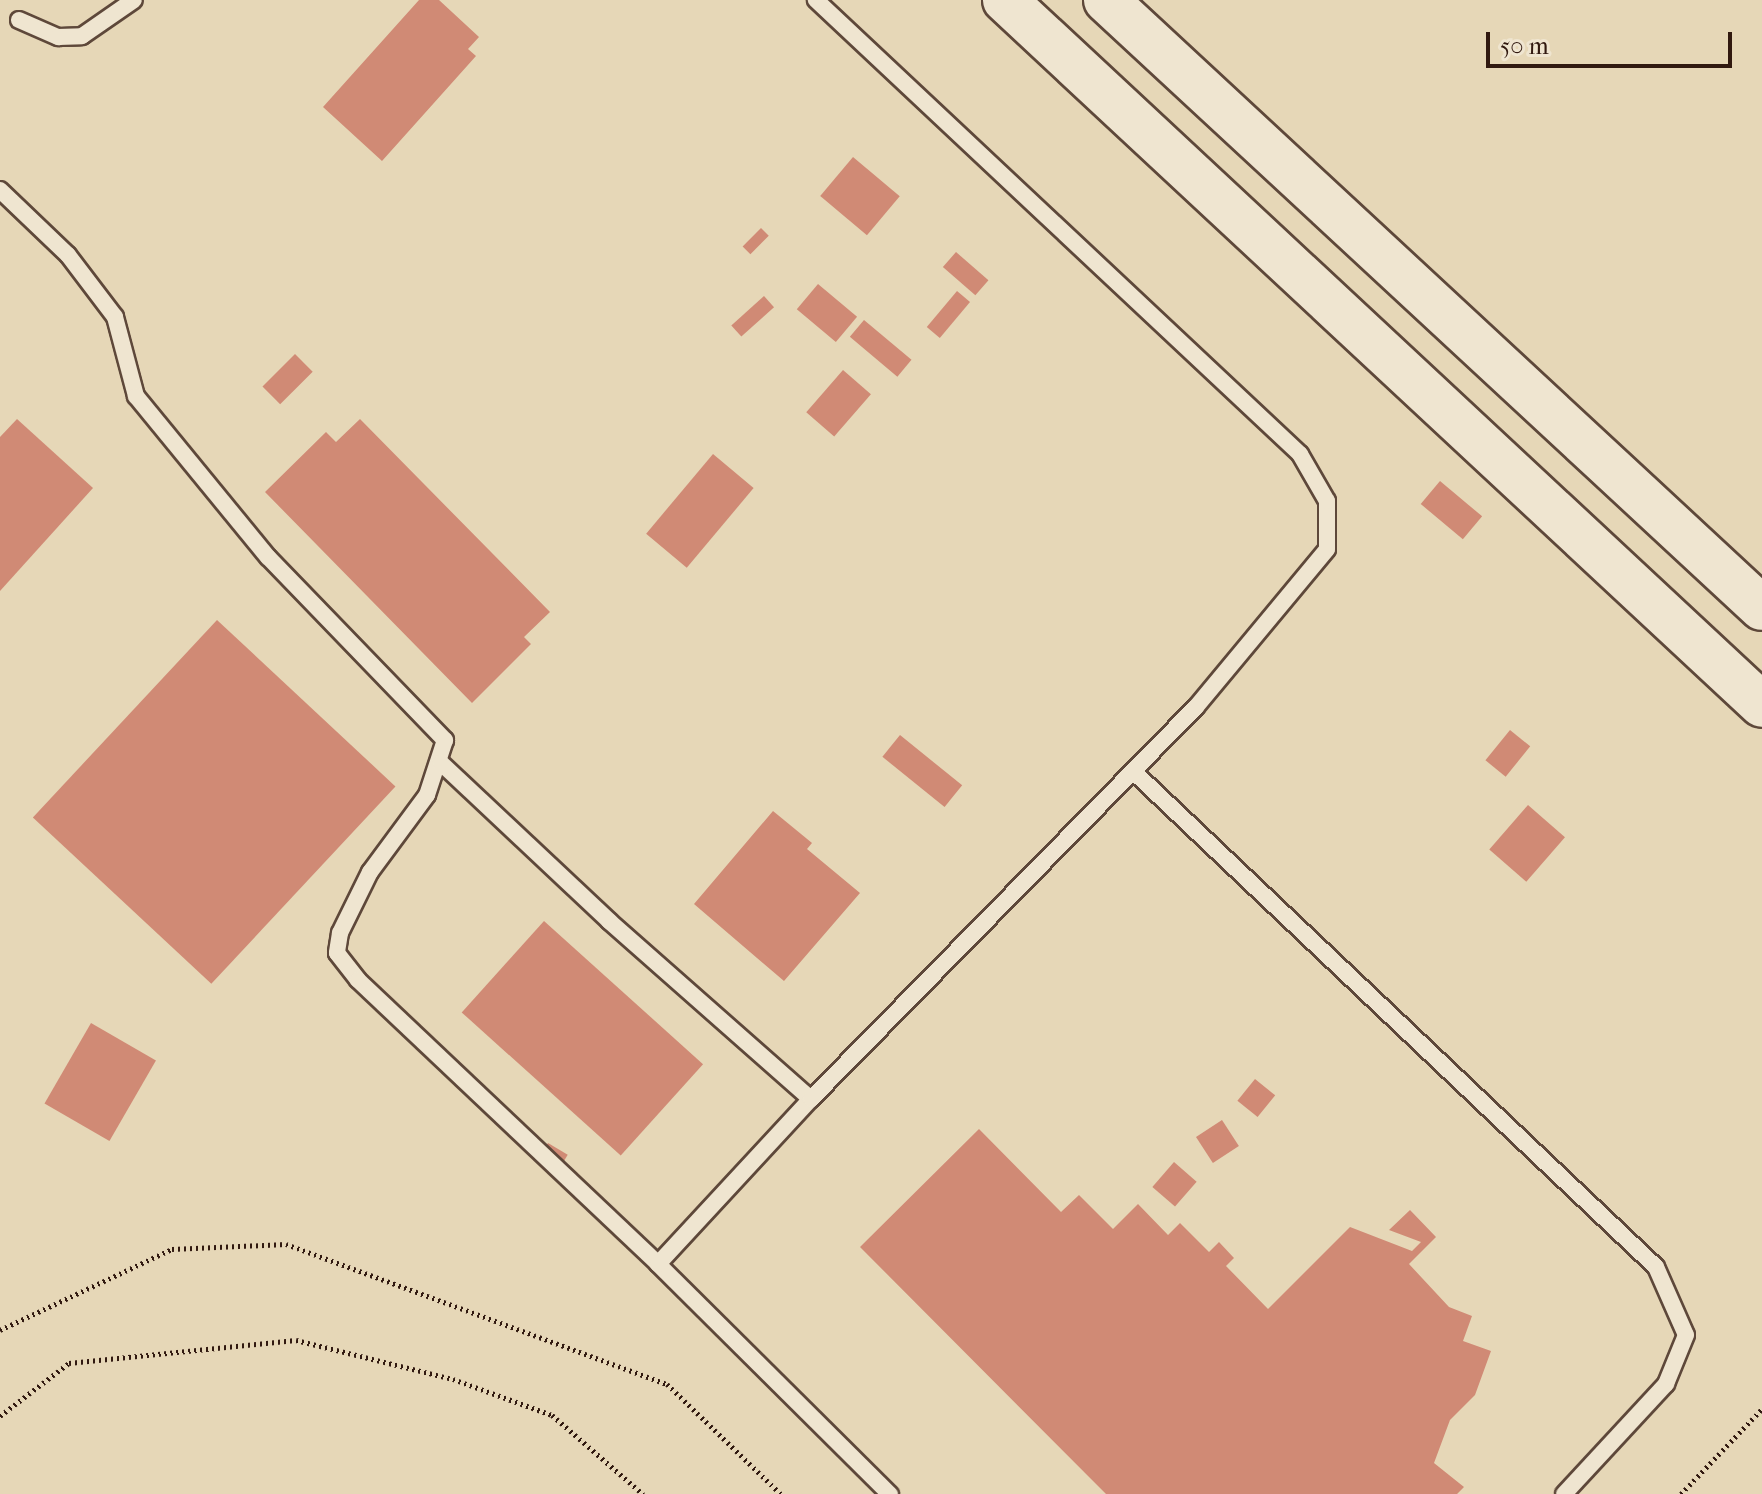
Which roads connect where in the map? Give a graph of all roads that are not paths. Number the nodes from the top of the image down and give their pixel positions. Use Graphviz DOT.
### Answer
graph roads {
  1 [pos="134,0"];
  2 [pos="816,0"];
  3 [pos="1005,0"];
  4 [pos="1106,0"];
  5 [pos="19,20"];
  6 [pos="0,190"];
  7 [pos="1762,608"];
  8 [pos="1762,705"];
  9 [pos="441,763"];
  10 [pos="1134,772"];
  11 [pos="811,1099"];
  12 [pos="658,1264"];
  13 [pos="890,1494"];
  14 [pos="1564,1494"];
  1 -- 5 [label="lane"];
  2 -- 10 [label="lane"];
  3 -- 8 [label="main road"];
  4 -- 7 [label="main road"];
  6 -- 9 [label="lane"];
  9 -- 11 [label="lane"];
  9 -- 12 [label="lane"];
  10 -- 11 [label="lane"];
  10 -- 14 [label="lane"];
  11 -- 12 [label="lane"];
  12 -- 13 [label="lane"];
}
